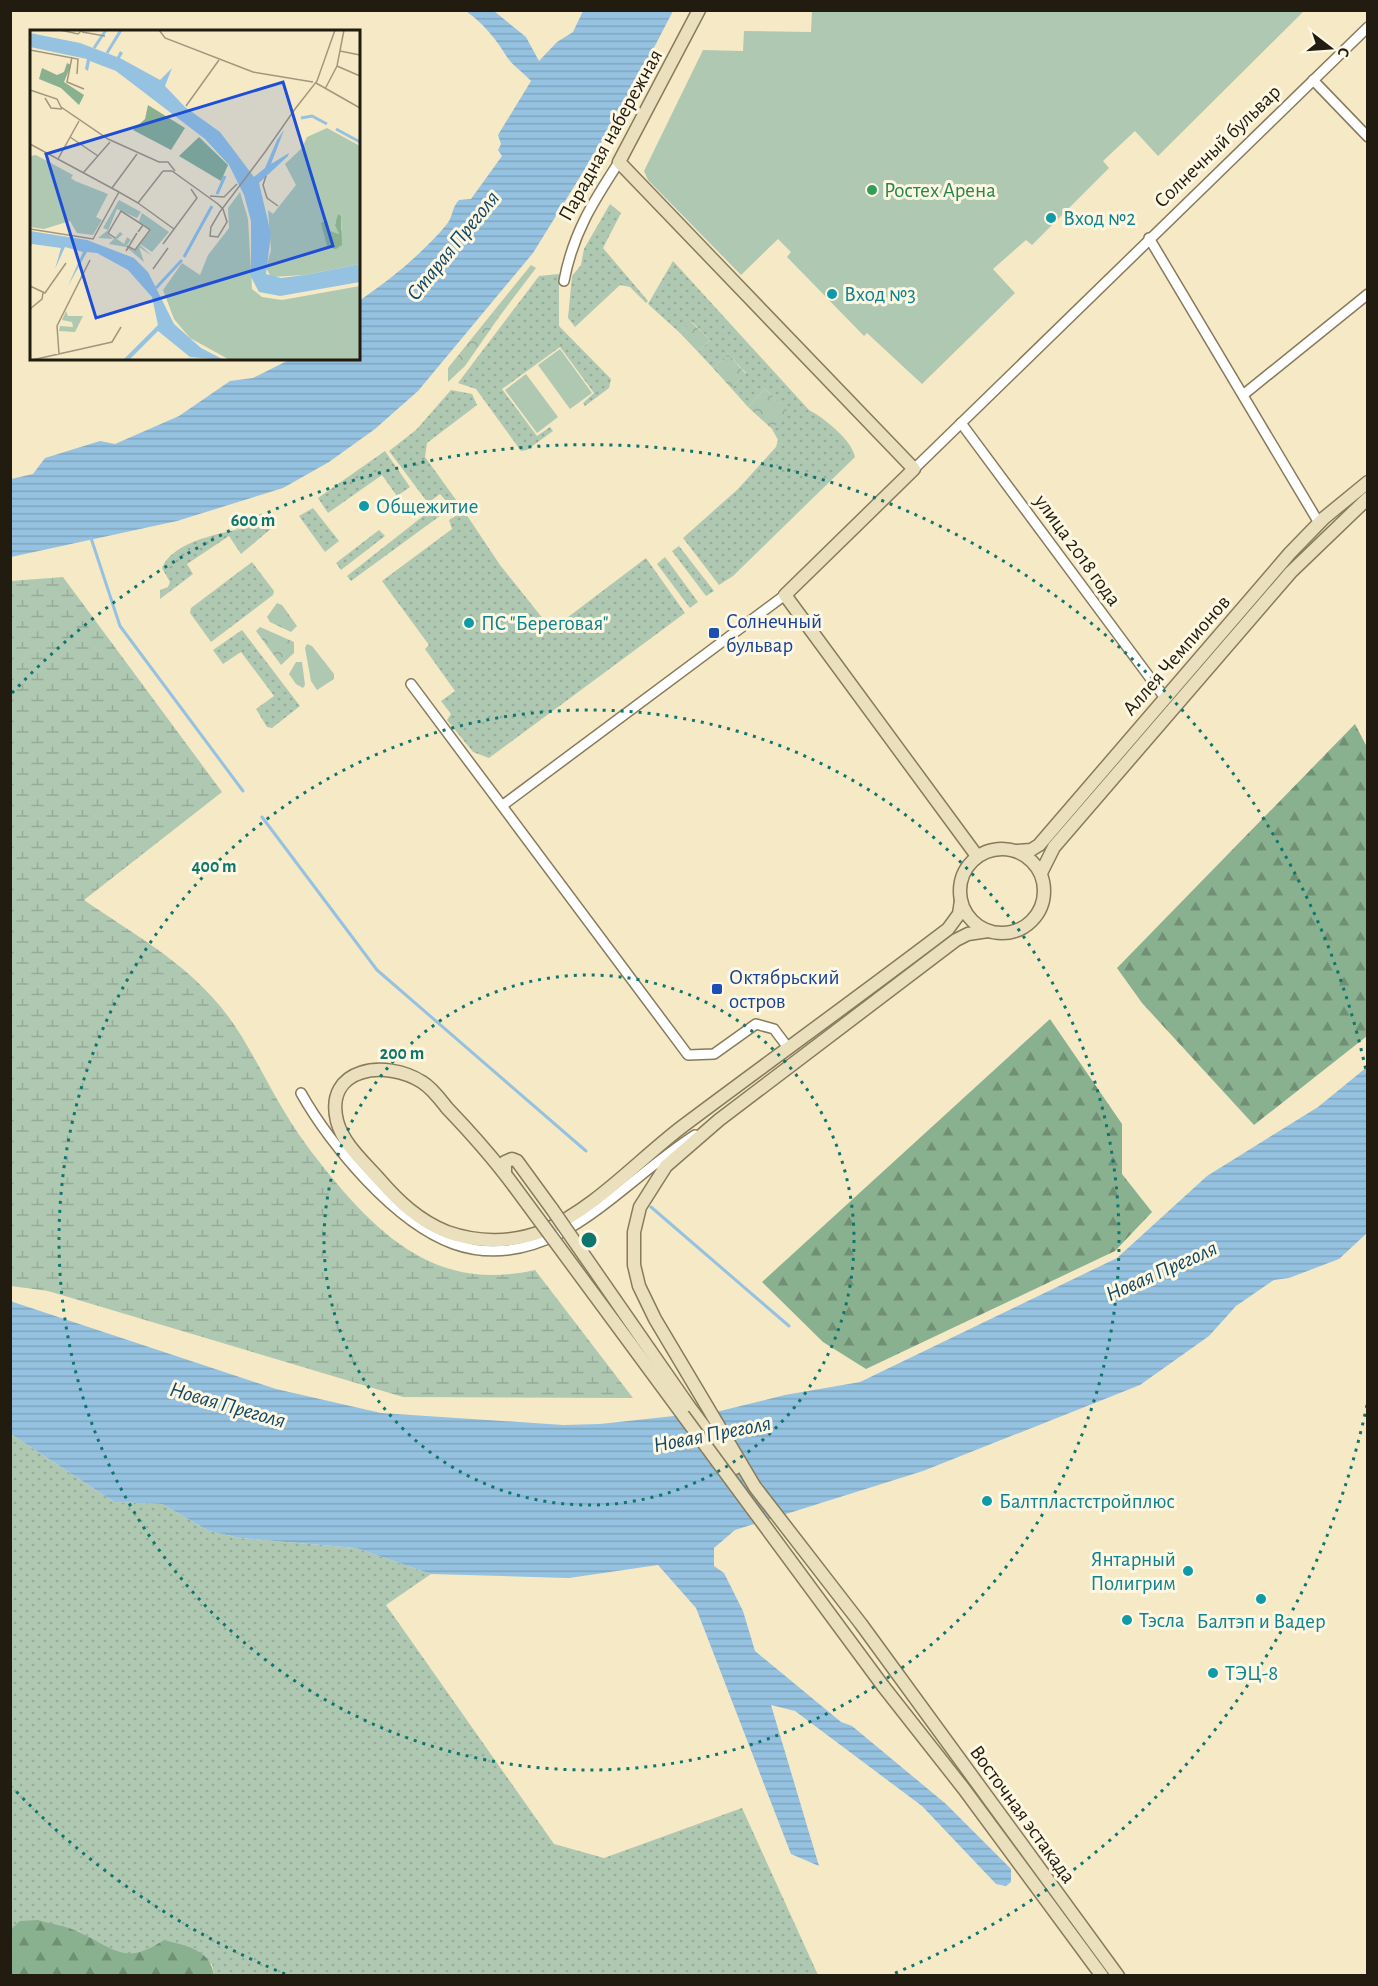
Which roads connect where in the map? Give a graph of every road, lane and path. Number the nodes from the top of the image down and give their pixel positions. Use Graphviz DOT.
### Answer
graph roads {
  1 [pos="699,10"];
  2 [pos="1368,27"];
  3 [pos="1313,80"];
  4 [pos="1368,137"];
  5 [pos="619,162"];
  6 [pos="1149,238"];
  7 [pos="564,281"];
  8 [pos="1368,294"];
  9 [pos="1243,395"];
  10 [pos="962,423"];
  11 [pos="914,469"];
  12 [pos="1368,482"];
  13 [pos="1368,498"];
  14 [pos="1320,523"];
  15 [pos="785,595"];
  16 [pos="411,684"];
  17 [pos="1165,698"];
  18 [pos="503,805"];
  19 [pos="1017,851"];
  20 [pos="977,856"];
  21 [pos="1041,873"];
  22 [pos="961,901"];
  23 [pos="988,931"];
  24 [pos="789,1049"];
  25 [pos="301,1093"];
  26 [pos="719,1119"];
  27 [pos="505,1173"];
  28 [pos="755,1488"];
  29 [pos="1102,1976"];
  30 [pos="1118,1976"];
  1 -- 5 [label="main road, Парадная набережная"];
  2 -- 3 [label="street, Солнечный бульвар"];
  3 -- 4 [label="street"];
  3 -- 6 [label="street, Солнечный бульвар"];
  5 -- 7 [label="street, Парадная набережная"];
  5 -- 11 [label="main road"];
  6 -- 9 [label="street"];
  6 -- 10 [label="street, Солнечный бульвар"];
  8 -- 9 [label="street"];
  9 -- 14 [label="street"];
  10 -- 11 [label="street, Солнечный бульвар"];
  10 -- 17 [label="street, улица 2018 года"];
  11 -- 15 [label="main road, Солнечный бульвар"];
  12 -- 14 [label="main road, Аллея Чемпионов"];
  13 -- 21 [label="main road, Аллея Чемпионов"];
  14 -- 17 [label="main road, Аллея Чемпионов"];
  15 -- 18 [label="street, Солнечный бульвар"];
  15 -- 20 [label="main road"];
  16 -- 18 [label="street"];
  17 -- 19 [label="main road, Аллея Чемпионов"];
  18 -- 24 [label="street"];
  19 -- 20 [label="main road, Аллея Чемпионов"];
  19 -- 21 [label="main road"];
  20 -- 22 [label="main road"];
  21 -- 23 [label="main road, Аллея Чемпионов"];
  22 -- 23 [label="main road"];
  22 -- 24 [label="main road"];
  23 -- 26 [label="main road, Аллея Чемпионов"];
  24 -- 27 [label="main road, Восточная эстакада"];
  25 -- 26 [label="street"];
  26 -- 28 [label="main road, Аллея Чемпионов"];
  27 -- 28 [label="main road, bridge"];
  27 -- 29 [label="main road, Восточная эстакада, bridge"];
  28 -- 30 [label="main road, Восточная эстакада"];
}
